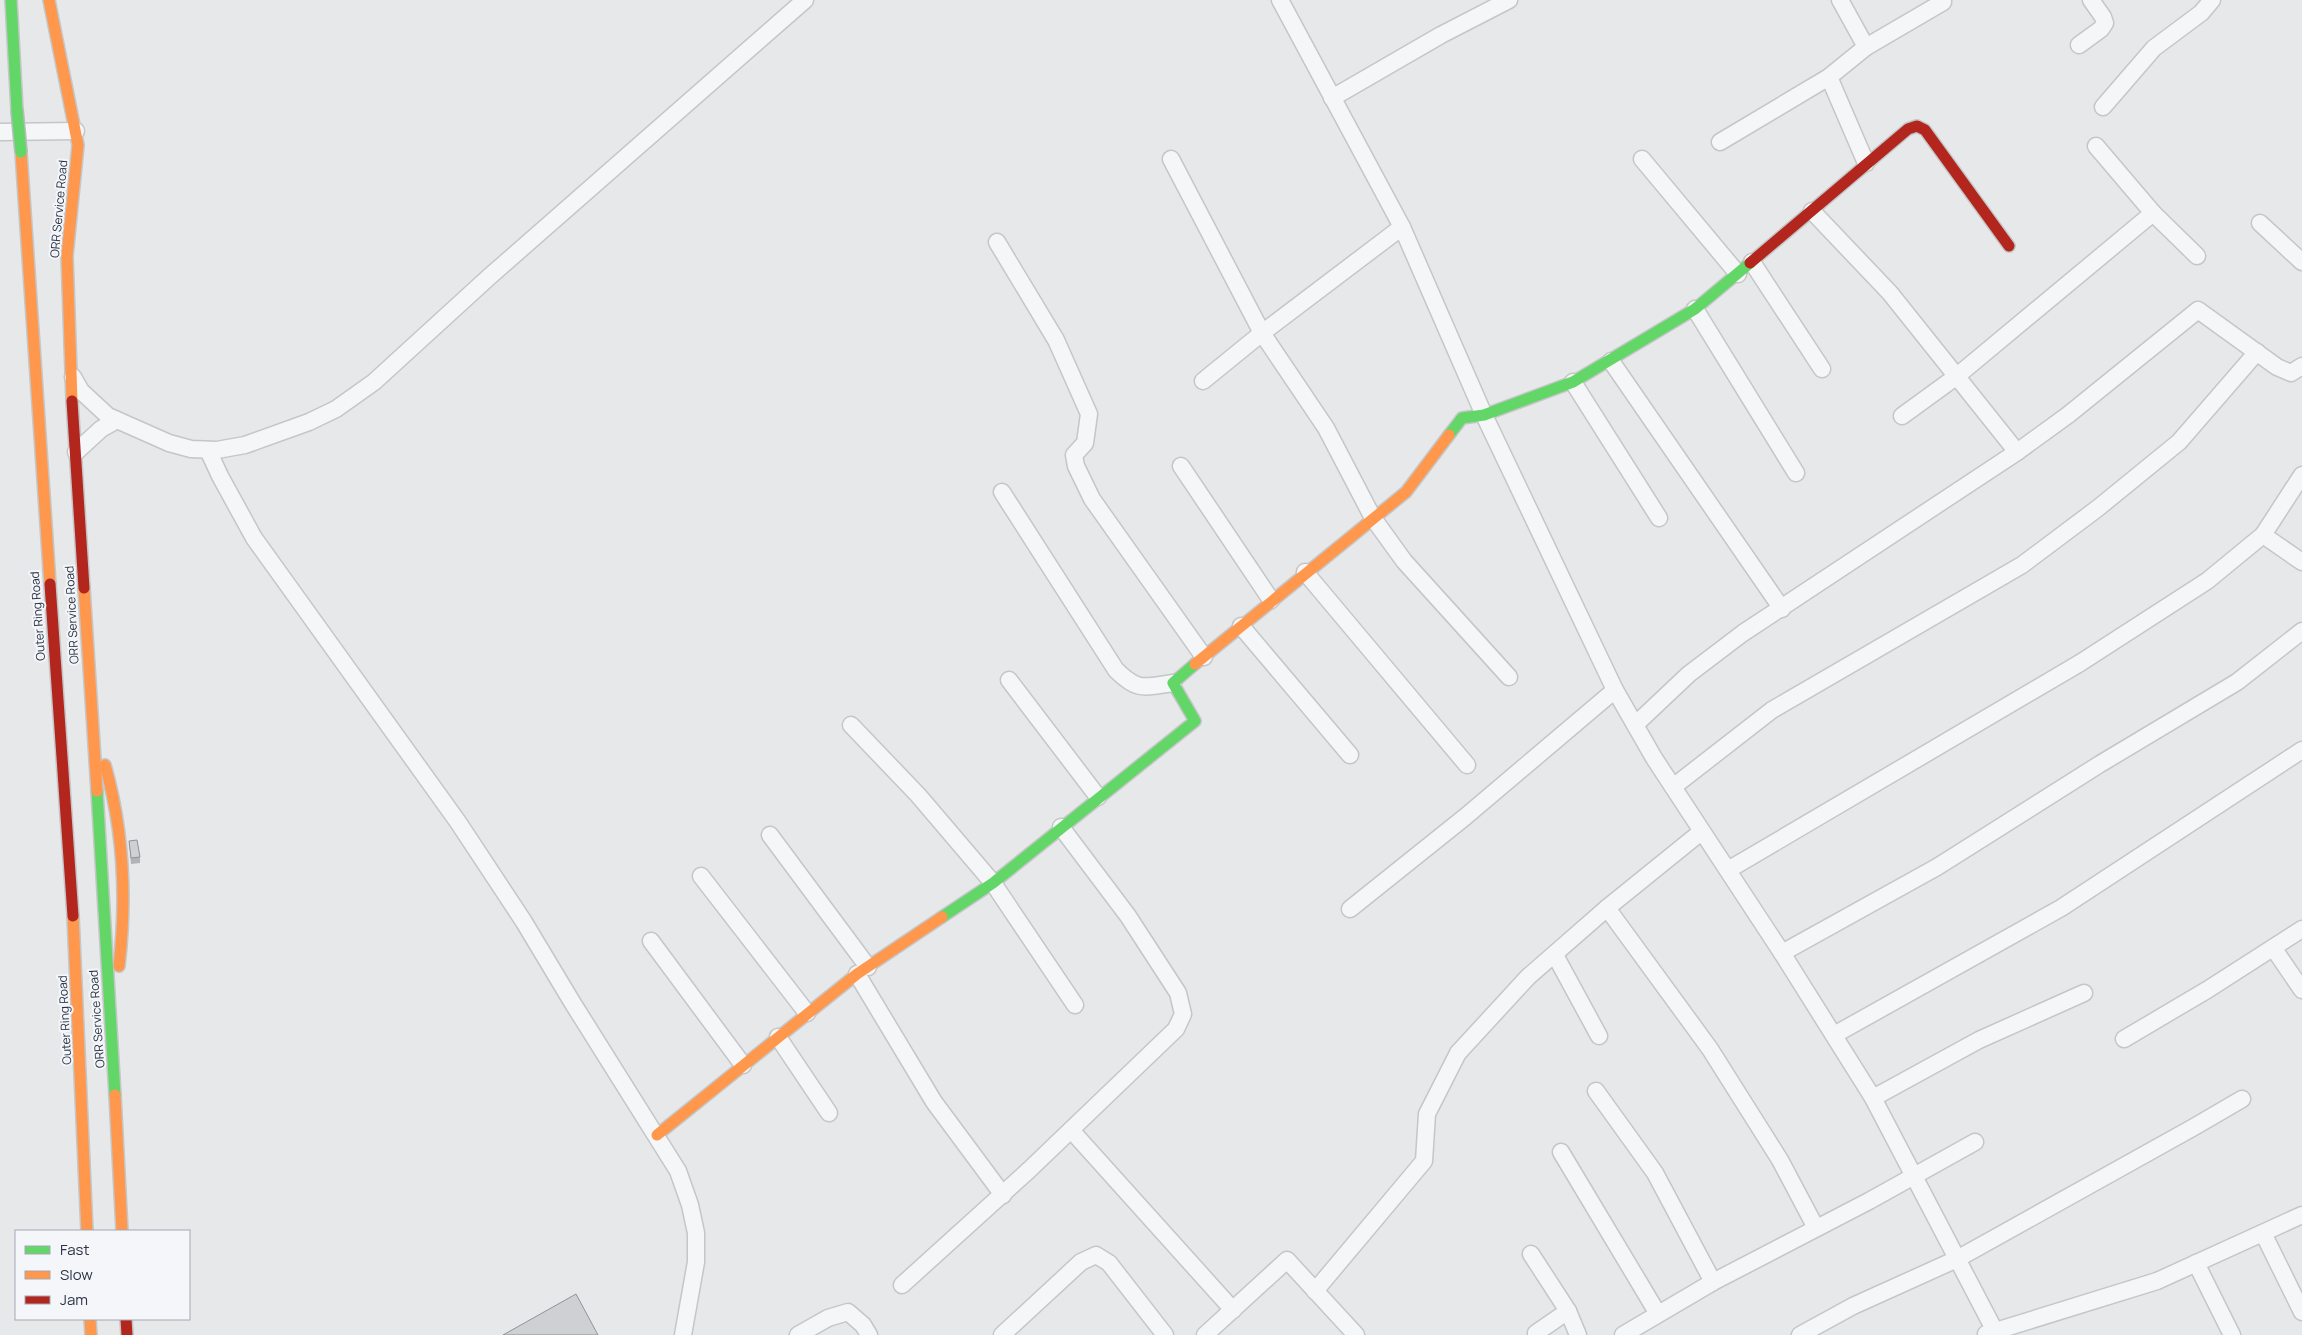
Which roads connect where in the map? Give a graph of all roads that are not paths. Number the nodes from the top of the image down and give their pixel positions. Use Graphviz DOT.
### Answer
graph roads {
  1 [pos="11,0"];
  2 [pos="49,0"];
  3 [pos="805,0"];
  4 [pos="1280,0"];
  5 [pos="1509,0"];
  6 [pos="1840,0"];
  7 [pos="1942,0"];
  8 [pos="2091,0"];
  9 [pos="2212,0"];
  10 [pos="2079,45"];
  11 [pos="1866,47"];
  12 [pos="1829,77"];
  13 [pos="1332,98"];
  14 [pos="2103,107"];
  15 [pos="76,131"];
  16 [pos="0,132"];
  17 [pos="1720,142"];
  18 [pos="2096,146"];
  19 [pos="1171,159"];
  20 [pos="1642,159"];
  21 [pos="1866,163"];
  22 [pos="1812,211"];
  23 [pos="2152,213"];
  24 [pos="2260,223"];
  25 [pos="1402,227"];
  26 [pos="997,242"];
  27 [pos="2010,246"];
  28 [pos="2197,256"];
  29 [pos="1752,262"];
  30 [pos="2302,262"];
  31 [pos="1738,274"];
  32 [pos="1695,309"];
  33 [pos="1262,332"];
  34 [pos="2257,352"];
  35 [pos="1611,361"];
  36 [pos="2302,366"];
  37 [pos="1822,370"];
  38 [pos="71,374"];
  39 [pos="1957,376"];
  40 [pos="1203,381"];
  41 [pos="1573,382"];
  42 [pos="1484,415"];
  43 [pos="1902,416"];
  44 [pos="117,420"];
  45 [pos="208,450"];
  46 [pos="76,452"];
  47 [pos="2017,452"];
  48 [pos="1181,466"];
  49 [pos="1796,473"];
  50 [pos="2302,475"];
  51 [pos="1002,492"];
  52 [pos="1373,518"];
  53 [pos="1659,518"];
  54 [pos="2263,535"];
  55 [pos="2302,562"];
  56 [pos="1306,572"];
  57 [pos="1271,600"];
  58 [pos="1782,609"];
  59 [pos="1241,626"];
  60 [pos="2302,631"];
  61 [pos="1204,657"];
  62 [pos="1508,677"];
  63 [pos="1009,680"];
  64 [pos="1173,683"];
  65 [pos="1615,690"];
  66 [pos="1636,724"];
  67 [pos="851,725"];
  68 [pos="92,734"];
  69 [pos="2302,750"];
  70 [pos="1350,755"];
  71 [pos="1467,765"];
  72 [pos="1673,787"];
  73 [pos="1098,798"];
  74 [pos="1061,827"];
  75 [pos="1701,832"];
  76 [pos="770,835"];
  77 [pos="1728,870"];
  78 [pos="702,876"];
  79 [pos="993,883"];
  80 [pos="1607,908"];
  81 [pos="1350,909"];
  82 [pos="2302,929"];
  83 [pos="651,941"];
  84 [pos="2274,949"];
  85 [pos="1782,953"];
  86 [pos="1555,954"];
  87 [pos="862,970"];
  88 [pos="2302,990"];
  89 [pos="2084,993"];
  90 [pos="1075,1005"];
  91 [pos="111,1011"];
  92 [pos="808,1013"];
  93 [pos="1834,1035"];
  94 [pos="1599,1036"];
  95 [pos="778,1037"];
  96 [pos="2124,1039"];
  97 [pos="743,1065"];
  98 [pos="1596,1091"];
  99 [pos="1873,1098"];
  100 [pos="2242,1099"];
  101 [pos="828,1113"];
  102 [pos="1071,1130"];
  103 [pos="657,1135"];
  104 [pos="1975,1142"];
  105 [pos="1561,1152"];
  106 [pos="1913,1176"];
  107 [pos="1002,1195"];
  108 [pos="2302,1215"];
  109 [pos="1816,1228"];
  110 [pos="87,1230"];
  111 [pos="122,1230"];
  112 [pos="2264,1232"];
  113 [pos="1531,1254"];
  114 [pos="1957,1258"];
  115 [pos="2196,1263"];
  116 [pos="1713,1282"];
  117 [pos="902,1285"];
  118 [pos="1315,1291"];
  119 [pos="1233,1310"];
  120 [pos="1568,1311"];
  121 [pos="2302,1312"];
  122 [pos="1658,1314"];
  123 [pos="90,1320"];
  124 [pos="126,1320"];
  125 [pos="1536,1333"];
  126 [pos="1992,1334"];
  127 [pos="91,1335"];
  128 [pos="127,1335"];
  129 [pos="683,1335"];
  130 [pos="798,1335"];
  131 [pos="869,1335"];
  132 [pos="1002,1335"];
  133 [pos="1164,1335"];
  134 [pos="1205,1335"];
  135 [pos="1356,1335"];
  136 [pos="1578,1335"];
  137 [pos="1623,1335"];
  138 [pos="1800,1335"];
  139 [pos="2232,1335"];
  1 -- 110 [label="main road, Outer Ring Road, bridge"];
  2 -- 15 [label="main road, ORR Service Road"];
  3 -- 45 [label="street"];
  4 -- 13 [label="street"];
  5 -- 13 [label="street"];
  6 -- 11 [label="street"];
  7 -- 11 [label="street"];
  8 -- 10 [label="street"];
  9 -- 14 [label="street"];
  11 -- 12 [label="street"];
  12 -- 17 [label="street"];
  12 -- 21 [label="street"];
  13 -- 25 [label="street"];
  15 -- 16 [label="street"];
  15 -- 38 [label="main road, ORR Service Road"];
  18 -- 23 [label="street"];
  19 -- 33 [label="street"];
  20 -- 31 [label="street"];
  21 -- 22 [label="main road"];
  21 -- 27 [label="main road"];
  22 -- 29 [label="main road"];
  22 -- 39 [label="street"];
  23 -- 28 [label="street"];
  23 -- 39 [label="street"];
  24 -- 30 [label="street"];
  25 -- 33 [label="street"];
  25 -- 42 [label="street"];
  26 -- 61 [label="street"];
  29 -- 31 [label="main road"];
  29 -- 37 [label="street"];
  31 -- 32 [label="main road"];
  32 -- 35 [label="main road"];
  32 -- 49 [label="street"];
  33 -- 40 [label="street"];
  33 -- 52 [label="street"];
  34 -- 36 [label="street"];
  34 -- 47 [label="street"];
  34 -- 72 [label="street"];
  35 -- 41 [label="main road"];
  35 -- 58 [label="street"];
  38 -- 44 [label="street"];
  38 -- 46 [label="main road, ORR Service Road"];
  39 -- 43 [label="street"];
  39 -- 47 [label="street"];
  41 -- 42 [label="main road"];
  41 -- 53 [label="street"];
  42 -- 52 [label="main road"];
  42 -- 65 [label="street"];
  44 -- 45 [label="street"];
  44 -- 46 [label="street"];
  45 -- 103 [label="street"];
  46 -- 68 [label="main road, ORR Service Road"];
  47 -- 58 [label="street"];
  48 -- 57 [label="street"];
  50 -- 54 [label="street"];
  51 -- 64 [label="street"];
  52 -- 56 [label="main road"];
  52 -- 62 [label="street"];
  54 -- 55 [label="street"];
  54 -- 77 [label="street"];
  56 -- 57 [label="main road"];
  56 -- 71 [label="street"];
  57 -- 59 [label="main road"];
  58 -- 66 [label="street"];
  59 -- 61 [label="main road"];
  59 -- 70 [label="street"];
  60 -- 85 [label="street"];
  61 -- 64 [label="main road"];
  63 -- 73 [label="street"];
  64 -- 73 [label="main road"];
  65 -- 66 [label="street"];
  65 -- 81 [label="street"];
  66 -- 72 [label="street"];
  67 -- 79 [label="street"];
  68 -- 91 [label="main road, ORR Service Road"];
  68 -- 91 [label="main road"];
  69 -- 93 [label="street"];
  72 -- 75 [label="street"];
  73 -- 74 [label="main road"];
  74 -- 79 [label="main road"];
  74 -- 102 [label="street"];
  75 -- 77 [label="street"];
  75 -- 80 [label="street"];
  76 -- 87 [label="street"];
  77 -- 85 [label="street"];
  78 -- 92 [label="street"];
  79 -- 87 [label="main road"];
  79 -- 90 [label="street"];
  80 -- 86 [label="street"];
  80 -- 109 [label="street"];
  82 -- 84 [label="street"];
  83 -- 97 [label="street"];
  84 -- 88 [label="street"];
  84 -- 96 [label="street"];
  85 -- 93 [label="street"];
  86 -- 94 [label="street"];
  86 -- 118 [label="street"];
  87 -- 92 [label="main road"];
  87 -- 107 [label="street"];
  89 -- 99 [label="street"];
  91 -- 111 [label="main road, ORR Service Road"];
  92 -- 95 [label="main road"];
  93 -- 99 [label="street"];
  95 -- 97 [label="main road"];
  95 -- 101 [label="street"];
  97 -- 103 [label="main road"];
  98 -- 116 [label="street"];
  99 -- 106 [label="street"];
  100 -- 114 [label="street"];
  102 -- 107 [label="street"];
  102 -- 119 [label="street"];
  103 -- 129 [label="street"];
  104 -- 106 [label="street"];
  105 -- 122 [label="street"];
  106 -- 109 [label="street"];
  106 -- 114 [label="street"];
  107 -- 117 [label="street"];
  108 -- 112 [label="street"];
  109 -- 116 [label="street"];
  112 -- 115 [label="street"];
  112 -- 121 [label="street"];
  113 -- 120 [label="street"];
  114 -- 126 [label="street"];
  114 -- 138 [label="street"];
  115 -- 126 [label="street"];
  115 -- 139 [label="street"];
  116 -- 122 [label="street"];
  118 -- 119 [label="street"];
  118 -- 135 [label="street"];
  119 -- 134 [label="street"];
  120 -- 125 [label="street"];
  120 -- 136 [label="street"];
  122 -- 137 [label="street"];
  123 -- 127 [label="main road"];
  124 -- 128 [label="main road"];
  130 -- 131 [label="street"];
  132 -- 133 [label="street"];
}
